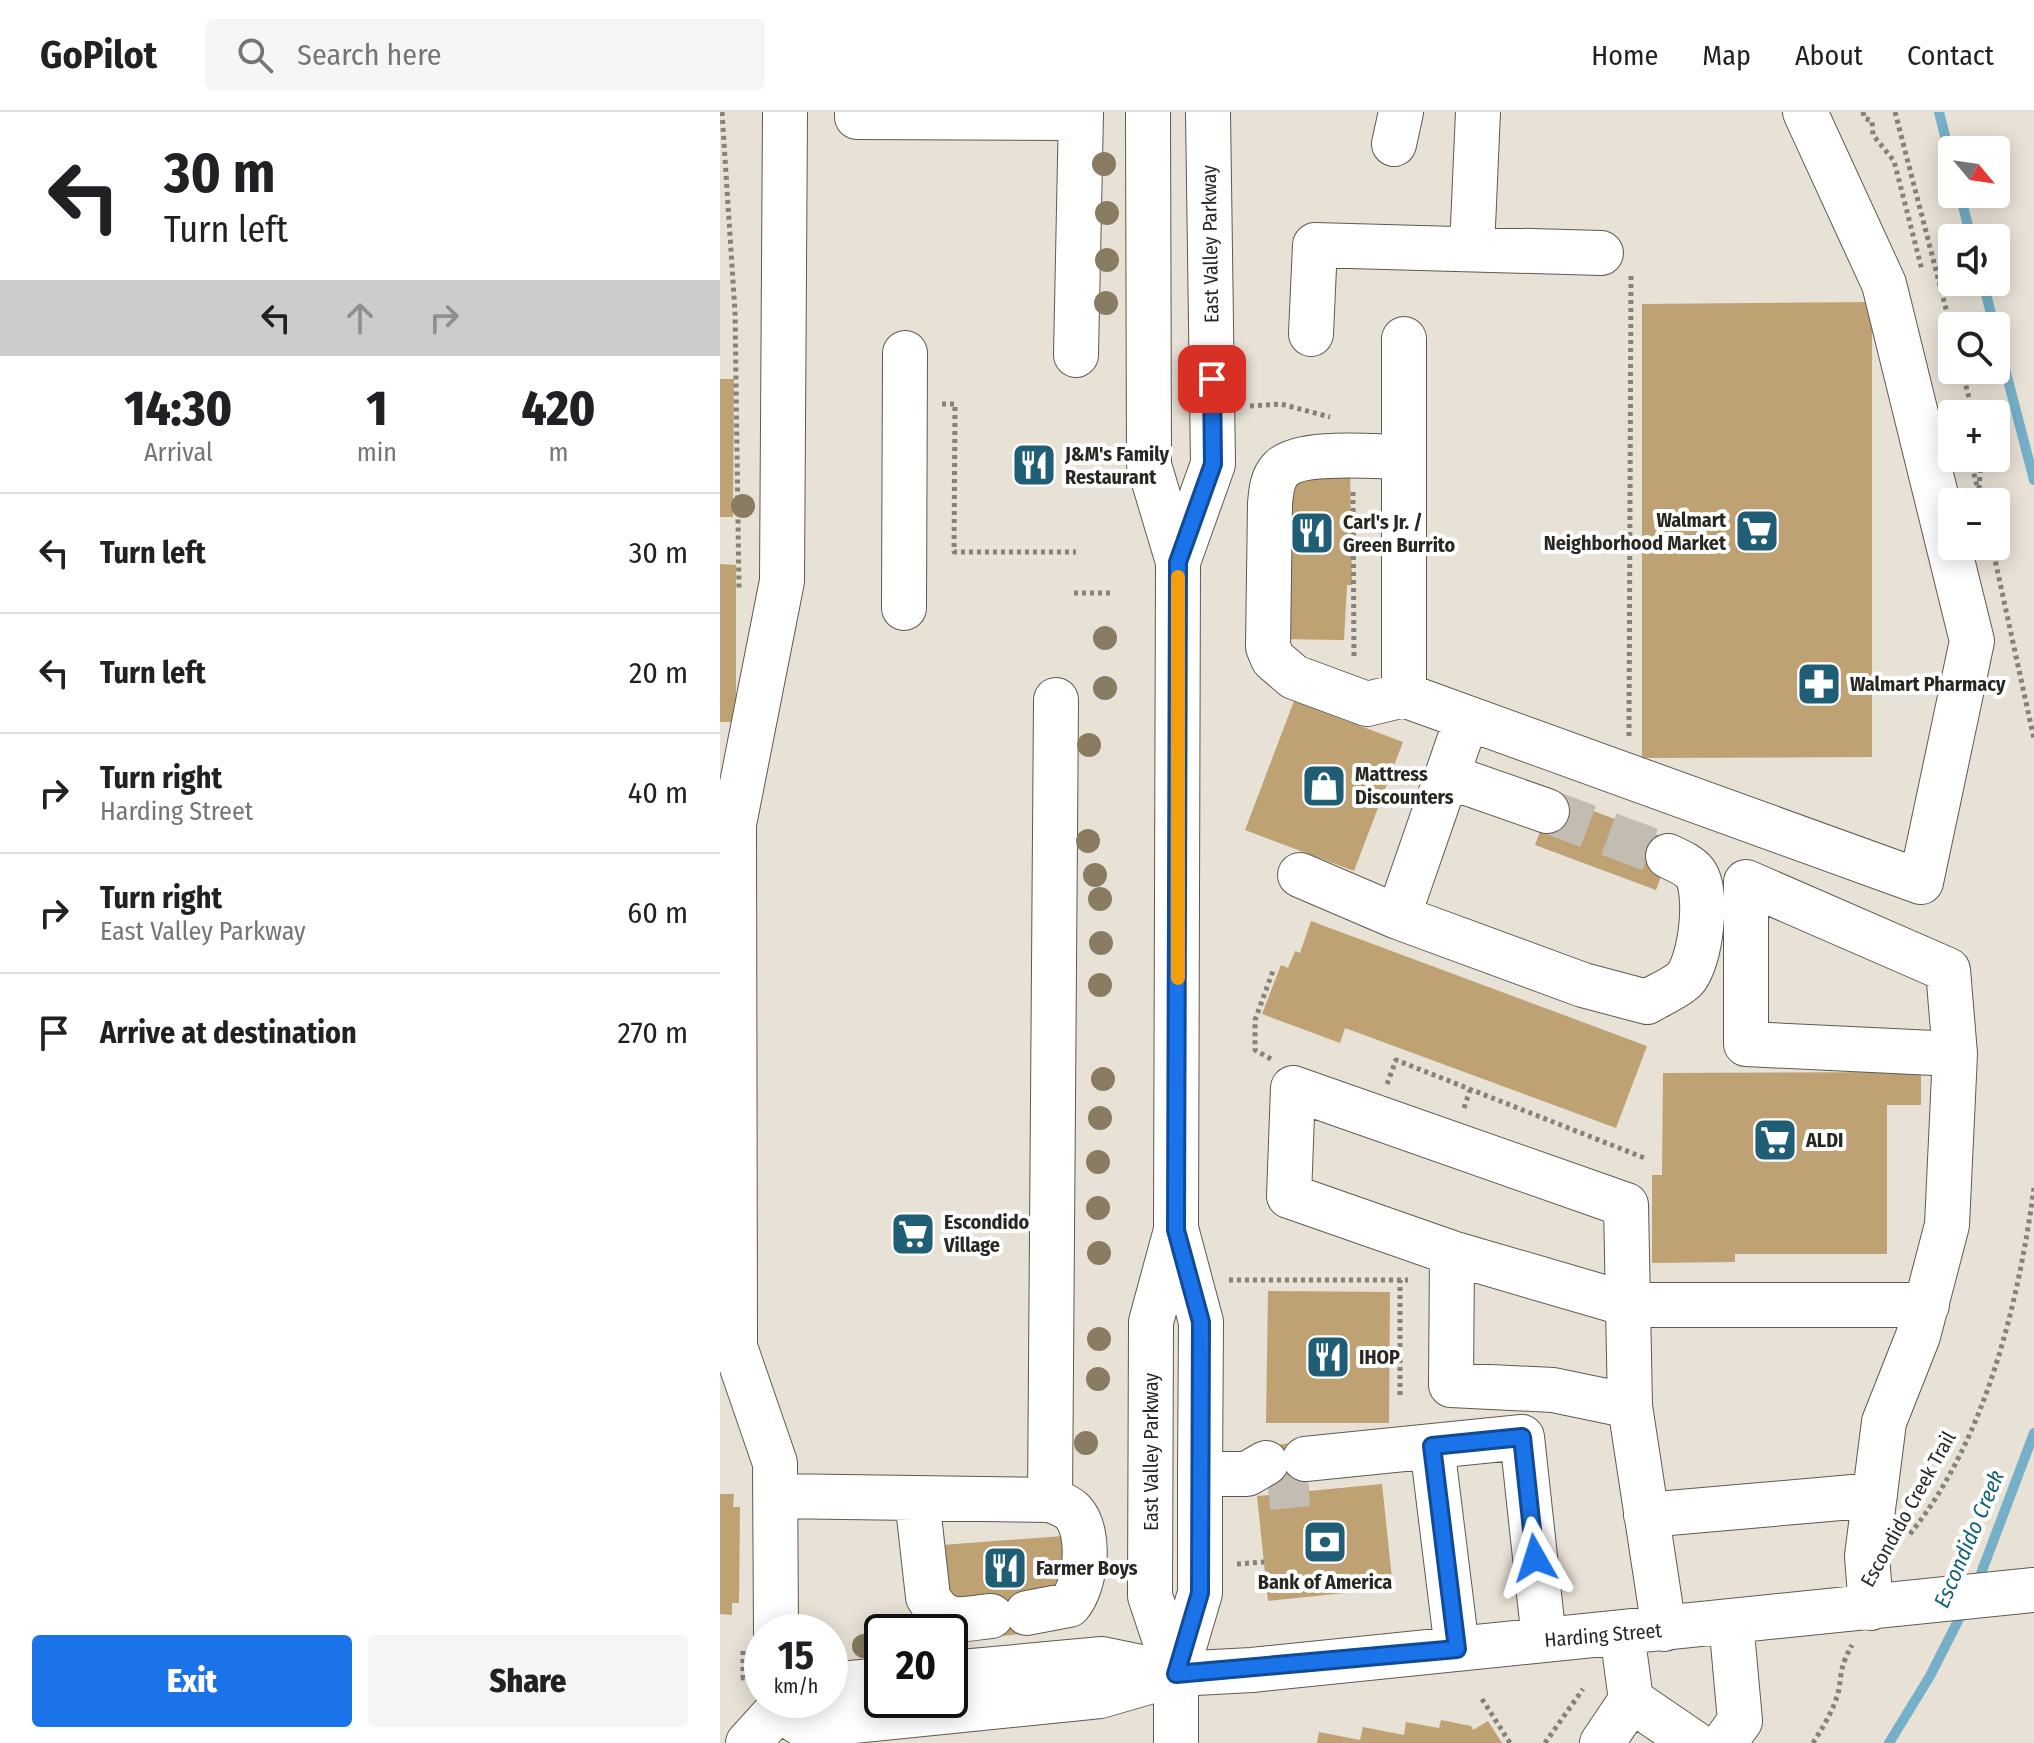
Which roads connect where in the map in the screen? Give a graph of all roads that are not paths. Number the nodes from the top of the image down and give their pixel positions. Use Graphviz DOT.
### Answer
graph roads {
  1 [pos="785,112"];
  2 [pos="857,112"];
  3 [pos="1148,112"];
  4 [pos="1208,112"];
  5 [pos="1478,112"];
  6 [pos="1805,112"];
  7 [pos="1081,115"];
  8 [pos="1472,249"];
  9 [pos="1616,261"];
  10 [pos="1311,334"];
  11 [pos="1404,339"];
  12 [pos="905,353"];
  13 [pos="1076,355"];
  14 [pos="1404,457"];
  15 [pos="1178,562"];
  16 [pos="904,608"];
  17 [pos="1404,695"];
  18 [pos="1056,700"];
  19 [pos="1467,718"];
  20 [pos="1447,776"];
  21 [pos="1547,811"];
  22 [pos="1668,856"];
  23 [pos="1300,875"];
  24 [pos="1398,917"];
  25 [pos="1955,1054"];
  26 [pos="1176,1230"];
  27 [pos="1452,1267"];
  28 [pos="1630,1305"];
  29 [pos="1927,1305"];
  30 [pos="1494,1388"];
  31 [pos="1630,1406"];
  32 [pos="1495,1440"];
  33 [pos="1434,1459"];
  34 [pos="1200,1474"];
  35 [pos="1875,1495"];
  36 [pos="775,1496"];
  37 [pos="917,1498"];
  38 [pos="1050,1500"];
  39 [pos="1646,1515"];
  40 [pos="2032,1591"];
  41 [pos="1880,1607"];
  42 [pos="776,1614"];
  43 [pos="1731,1621"];
  44 [pos="1643,1631"];
  45 [pos="1544,1640"];
  46 [pos="1457,1649"];
  47 [pos="968,1671"];
  48 [pos="1176,1674"];
  49 [pos="1631,1700"];
  50 [pos="774,1718"];
  51 [pos="789,1718"];
  52 [pos="748,1743"];
  53 [pos="1176,1743"];
  54 [pos="1602,1743"];
  55 [pos="1694,1743"];
  56 [pos="1724,1743"];
  1 -- 36 [label="main road"];
  2 -- 7 [label="main road"];
  3 -- 15 [label="main road, East Valley Parkway"];
  4 -- 15 [label="main road, East Valley Parkway"];
  5 -- 8 [label="main road"];
  6 -- 19 [label="main road"];
  7 -- 13 [label="main road"];
  8 -- 9 [label="main road"];
  8 -- 10 [label="main road"];
  11 -- 14 [label="main road"];
  12 -- 16 [label="main road"];
  14 -- 17 [label="main road"];
  14 -- 17 [label="main road"];
  15 -- 26 [label="main road, East Valley Parkway"];
  17 -- 19 [label="main road"];
  18 -- 38 [label="main road"];
  19 -- 20 [label="main road"];
  20 -- 21 [label="main road"];
  20 -- 24 [label="main road"];
  22 -- 24 [label="main road"];
  23 -- 24 [label="main road"];
  25 -- 25 [label="main road"];
  25 -- 29 [label="main road"];
  26 -- 34 [label="main road, East Valley Parkway"];
  26 -- 48 [label="main road, East Valley Parkway"];
  27 -- 28 [label="main road"];
  27 -- 28 [label="main road"];
  27 -- 30 [label="main road"];
  28 -- 29 [label="main road"];
  28 -- 31 [label="main road"];
  29 -- 35 [label="main road"];
  30 -- 31 [label="main road"];
  30 -- 32 [label="main road"];
  31 -- 39 [label="main road"];
  32 -- 33 [label="main road"];
  32 -- 45 [label="main road"];
  33 -- 34 [label="main road"];
  33 -- 46 [label="main road"];
  34 -- 48 [label="main road, East Valley Parkway"];
  35 -- 39 [label="main road"];
  35 -- 41 [label="main road"];
  36 -- 37 [label="main road"];
  36 -- 42 [label="main road"];
  37 -- 38 [label="main road"];
  37 -- 38 [label="main road"];
  39 -- 44 [label="main road"];
  40 -- 41 [label="main road, Harding Street"];
  41 -- 43 [label="main road, Harding Street"];
  43 -- 44 [label="main road, Harding Street"];
  43 -- 56 [label="main road"];
  44 -- 45 [label="main road, Harding Street"];
  44 -- 49 [label="main road"];
  45 -- 46 [label="main road, Harding Street"];
  46 -- 48 [label="main road, Harding Street"];
  47 -- 48 [label="main road"];
  48 -- 51 [label="main road"];
  48 -- 53 [label="main road, East Valley Parkway"];
  49 -- 54 [label="main road"];
  49 -- 55 [label="main road"];
  50 -- 52 [label="main road"];
}
